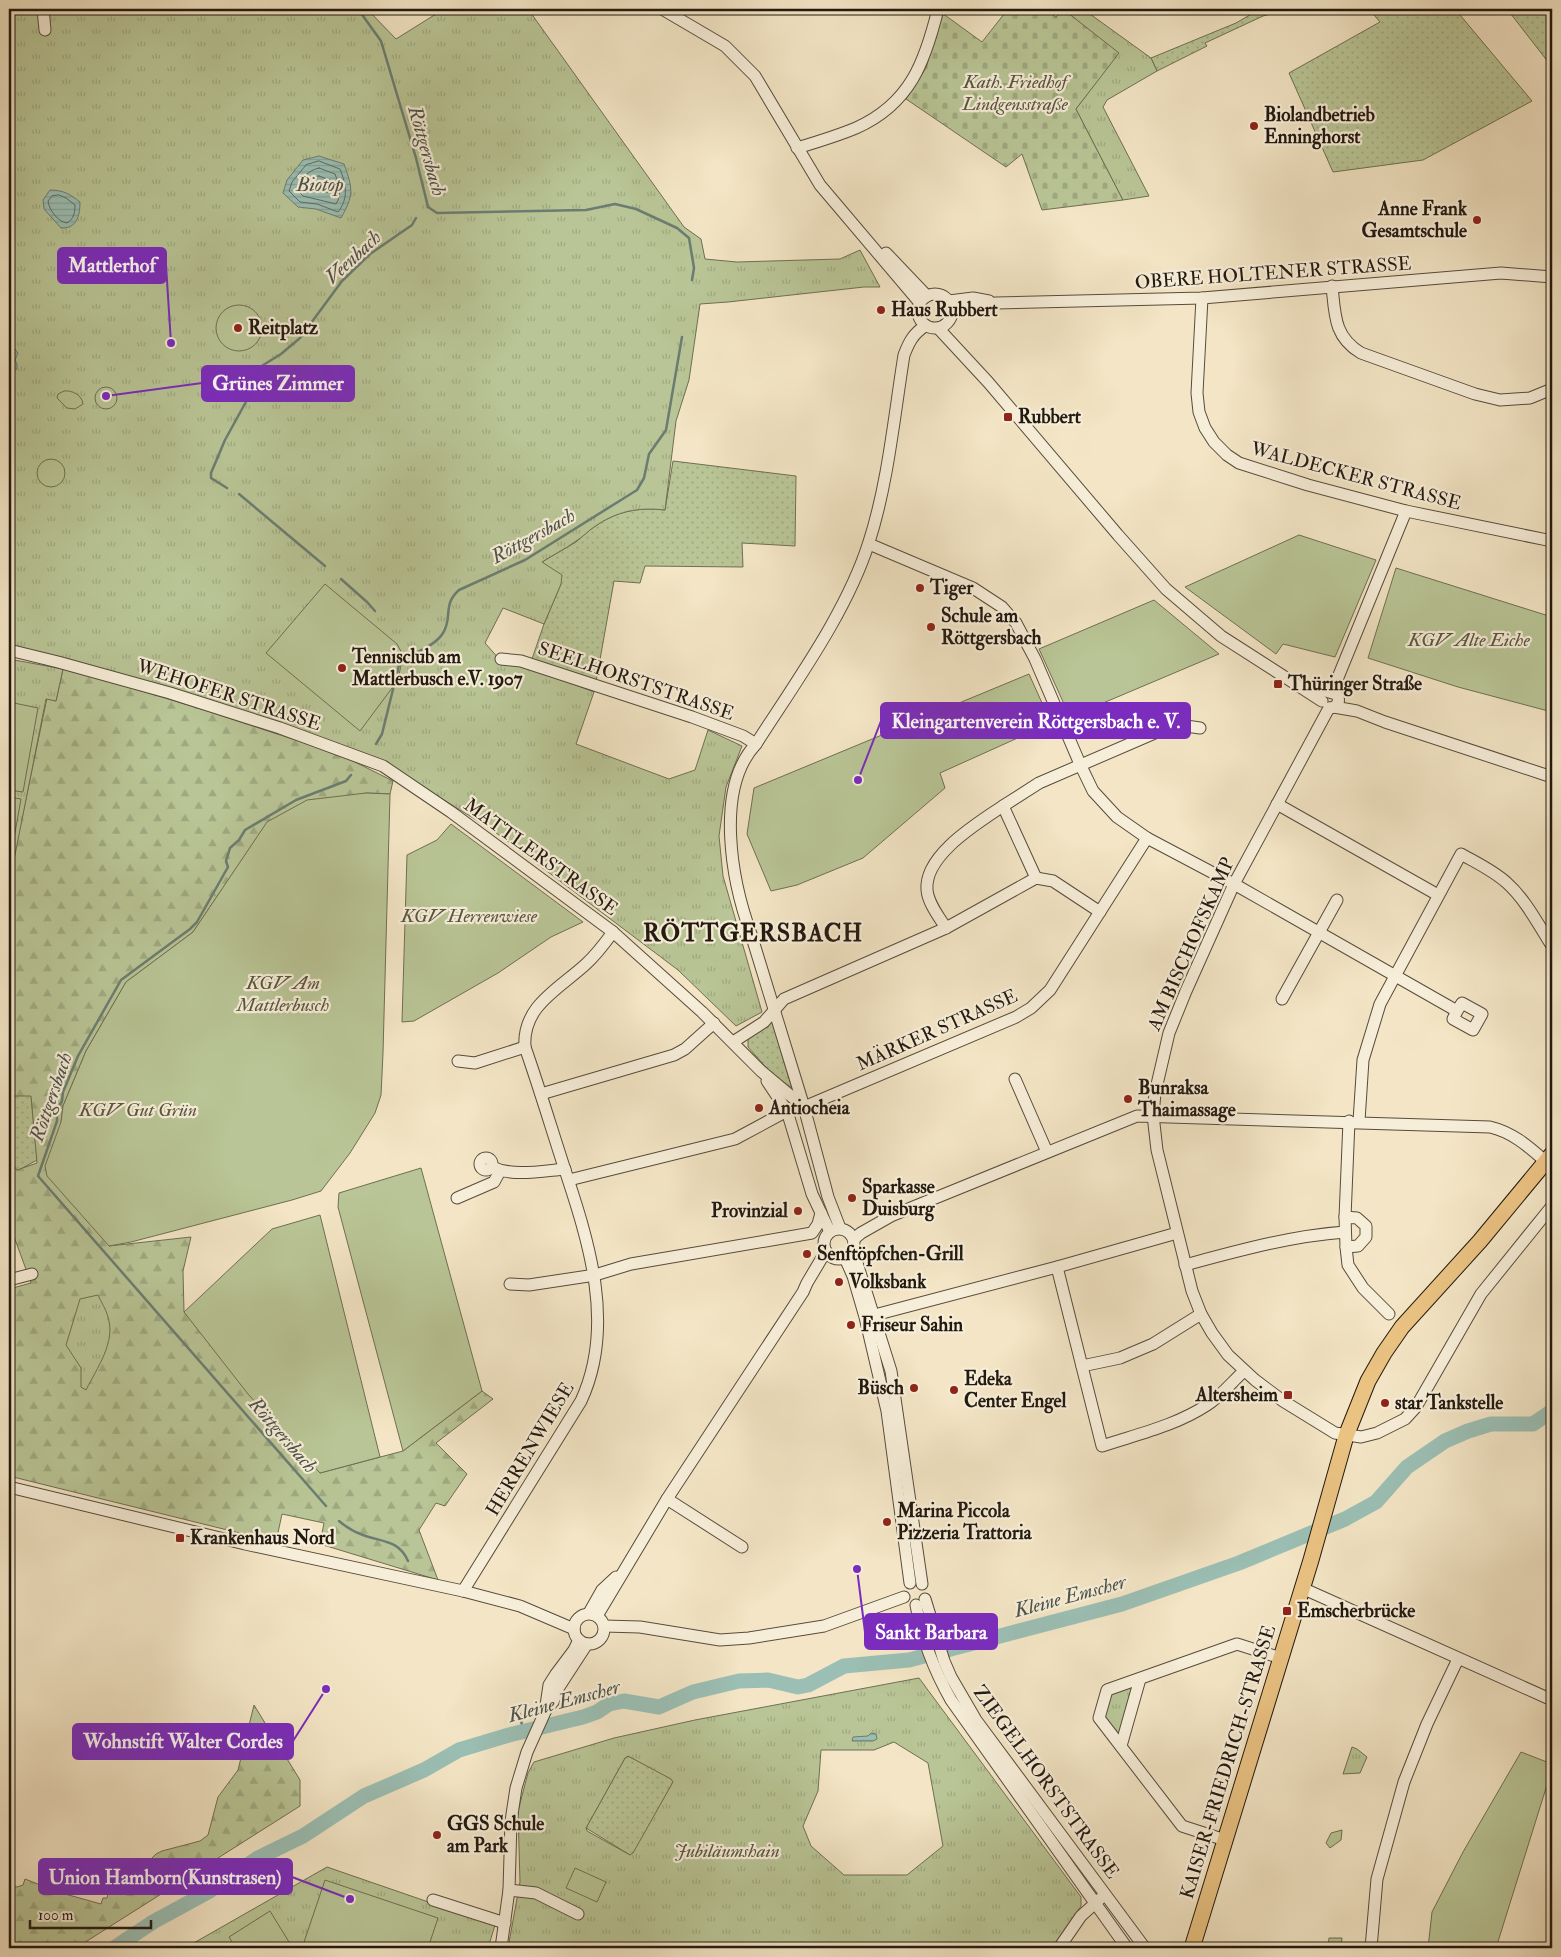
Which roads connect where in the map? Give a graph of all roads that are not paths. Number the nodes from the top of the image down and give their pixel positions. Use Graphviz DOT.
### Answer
graph roads {
  1 [pos="43,9"];
  2 [pos="662,9"];
  3 [pos="938,9"];
  4 [pos="45,30"];
  5 [pos="798,148"];
  6 [pos="1552,277"];
  7 [pos="1332,286"];
  8 [pos="1202,298"];
  9 [pos="924,299"];
  10 [pos="951,306"];
  11 [pos="922,321"];
  12 [pos="942,326"];
  13 [pos="1552,389"];
  14 [pos="1406,511"];
  15 [pos="1552,541"];
  16 [pos="869,544"];
  17 [pos="9,650"];
  18 [pos="501,659"];
  19 [pos="1331,699"];
  20 [pos="1200,728"];
  21 [pos="756,744"];
  22 [pos="1080,764"];
  23 [pos="1552,777"];
  24 [pos="429,797"];
  25 [pos="1277,804"];
  26 [pos="1003,806"];
  27 [pos="1147,838"];
  28 [pos="1036,878"];
  29 [pos="1234,884"];
  30 [pos="1438,894"];
  31 [pos="1337,900"];
  32 [pos="1100,912"];
  33 [pos="946,928"];
  34 [pos="614,932"];
  35 [pos="1320,933"];
  36 [pos="1552,946"];
  37 [pos="1394,976"];
  38 [pos="1282,999"];
  39 [pos="774,1010"];
  40 [pos="1458,1011"];
  41 [pos="714,1024"];
  42 [pos="733,1042"];
  43 [pos="525,1047"];
  44 [pos="458,1061"];
  45 [pos="761,1071"];
  46 [pos="1015,1079"];
  47 [pos="541,1094"];
  48 [pos="804,1107"];
  49 [pos="787,1111"];
  50 [pos="1153,1115"];
  51 [pos="1354,1121"];
  52 [pos="1048,1152"];
  53 [pos="1550,1161"];
  54 [pos="567,1174"];
  55 [pos="457,1198"];
  56 [pos="1552,1206"];
  57 [pos="821,1213"];
  58 [pos="1345,1217"];
  59 [pos="1345,1232"];
  60 [pos="843,1233"];
  61 [pos="1177,1233"];
  62 [pos="1346,1247"];
  63 [pos="829,1254"];
  64 [pos="848,1256"];
  65 [pos="1185,1265"];
  66 [pos="1058,1267"];
  67 [pos="32,1274"];
  68 [pos="594,1275"];
  69 [pos="9,1280"];
  70 [pos="510,1284"];
  71 [pos="1200,1314"];
  72 [pos="1389,1314"];
  73 [pos="869,1316"];
  74 [pos="1082,1366"];
  75 [pos="1244,1371"];
  76 [pos="1346,1436"];
  77 [pos="9,1487"];
  78 [pos="667,1499"];
  79 [pos="742,1546"];
  80 [pos="916,1584"];
  81 [pos="1302,1588"];
  82 [pos="463,1591"];
  83 [pos="904,1597"];
  84 [pos="920,1602"];
  85 [pos="593,1614"];
  86 [pos="574,1625"];
  87 [pos="604,1630"];
  88 [pos="583,1642"];
  89 [pos="1281,1658"];
  90 [pos="1458,1658"];
  91 [pos="1140,1679"];
  92 [pos="1552,1700"];
  93 [pos="1121,1746"];
  94 [pos="1225,1840"];
  95 [pos="509,1890"];
  96 [pos="1105,1895"];
  97 [pos="433,1900"];
  98 [pos="1095,1903"];
  99 [pos="578,1914"];
  100 [pos="505,1923"];
  101 [pos="501,1948"];
  102 [pos="1059,1948"];
  103 [pos="1127,1948"];
  104 [pos="1145,1948"];
  105 [pos="1192,1948"];
  106 [pos="1371,1948"];
  1 -- 4 [label="street"];
  2 -- 5 [label="street"];
  3 -- 5 [label="street"];
  5 -- 9 [label="street"];
  6 -- 7 [label="street, OBERE HOLTENER STRASSE"];
  7 -- 8 [label="street, OBERE HOLTENER STRASSE"];
  7 -- 13 [label="street"];
  8 -- 10 [label="street, OBERE HOLTENER STRASSE"];
  8 -- 14 [label="street, WALDECKER STRASSE"];
  9 -- 10 [label="street"];
  9 -- 11 [label="street"];
  10 -- 12 [label="street"];
  11 -- 12 [label="street"];
  11 -- 16 [label="street"];
  12 -- 19 [label="street"];
  14 -- 15 [label="street, WALDECKER STRASSE"];
  14 -- 19 [label="street, AM BISCHOFSKAMP"];
  16 -- 21 [label="street"];
  16 -- 22 [label="street"];
  17 -- 24 [label="street, WEHOFER STRASSE"];
  18 -- 21 [label="street, SEELHORSTSTRASSE"];
  19 -- 23 [label="street"];
  19 -- 25 [label="street, AM BISCHOFSKAMP"];
  20 -- 22 [label="street"];
  21 -- 39 [label="street"];
  22 -- 26 [label="street"];
  22 -- 27 [label="street"];
  24 -- 34 [label="street, MATTLERSTRASSE"];
  25 -- 29 [label="street, AM BISCHOFSKAMP"];
  25 -- 30 [label="street"];
  26 -- 28 [label="street"];
  26 -- 33 [label="street"];
  27 -- 29 [label="street"];
  27 -- 32 [label="street, MÄRKER STRASSE"];
  28 -- 32 [label="street"];
  28 -- 33 [label="street"];
  29 -- 35 [label="street"];
  29 -- 50 [label="street, AM BISCHOFSKAMP"];
  30 -- 36 [label="street"];
  30 -- 37 [label="street"];
  31 -- 35 [label="street"];
  32 -- 48 [label="street, MÄRKER STRASSE"];
  33 -- 39 [label="street"];
  34 -- 41 [label="street, MATTLERSTRASSE"];
  34 -- 43 [label="street, HERRENWIESE"];
  35 -- 37 [label="street"];
  35 -- 38 [label="street"];
  37 -- 40 [label="street"];
  37 -- 51 [label="street"];
  39 -- 42 [label="street"];
  39 -- 48 [label="street"];
  41 -- 42 [label="street, MATTLERSTRASSE"];
  41 -- 47 [label="street"];
  42 -- 45 [label="street, MATTLERSTRASSE"];
  43 -- 44 [label="street"];
  43 -- 47 [label="street, HERRENWIESE"];
  45 -- 48 [label="street, MATTLERSTRASSE"];
  45 -- 49 [label="street, MATTLERSTRASSE"];
  46 -- 52 [label="street"];
  47 -- 54 [label="street, HERRENWIESE"];
  48 -- 60 [label="street"];
  49 -- 54 [label="street"];
  49 -- 57 [label="street, MATTLERSTRASSE"];
  50 -- 51 [label="street"];
  50 -- 52 [label="street"];
  50 -- 61 [label="street, AM BISCHOFSKAMP"];
  51 -- 53 [label="street"];
  51 -- 58 [label="street"];
  52 -- 60 [label="street"];
  53 -- 76 [label="main road, KAISER-FRIEDRICH-STRASSE"];
  54 -- 55 [label="street"];
  54 -- 68 [label="street, HERRENWIESE"];
  56 -- 76 [label="street"];
  57 -- 60 [label="street, MATTLERSTRASSE"];
  57 -- 68 [label="street"];
  58 -- 59 [label="street"];
  58 -- 62 [label="street"];
  59 -- 62 [label="street"];
  59 -- 65 [label="street"];
  60 -- 63 [label="street"];
  60 -- 64 [label="street"];
  61 -- 65 [label="street, AM BISCHOFSKAMP"];
  61 -- 66 [label="street"];
  62 -- 72 [label="street"];
  63 -- 64 [label="street"];
  63 -- 78 [label="street"];
  64 -- 73 [label="street, ZIEGELHORSTSTRASSE"];
  65 -- 71 [label="street, AM BISCHOFSKAMP"];
  66 -- 73 [label="street"];
  66 -- 74 [label="street"];
  67 -- 69 [label="street"];
  68 -- 70 [label="street"];
  68 -- 82 [label="street, HERRENWIESE"];
  71 -- 74 [label="street"];
  71 -- 75 [label="street, AM BISCHOFSKAMP"];
  73 -- 80 [label="street, ZIEGELHORSTSTRASSE"];
  74 -- 75 [label="street"];
  75 -- 76 [label="street, AM BISCHOFSKAMP"];
  76 -- 81 [label="main road, KAISER-FRIEDRICH-STRASSE"];
  77 -- 82 [label="street"];
  78 -- 79 [label="street"];
  78 -- 85 [label="street"];
  80 -- 83 [label="street"];
  80 -- 84 [label="street, ZIEGELHORSTSTRASSE"];
  81 -- 89 [label="main road, KAISER-FRIEDRICH-STRASSE"];
  81 -- 90 [label="street"];
  82 -- 86 [label="street"];
  83 -- 84 [label="street"];
  83 -- 87 [label="street"];
  84 -- 96 [label="street, ZIEGELHORSTSTRASSE"];
  84 -- 98 [label="street, ZIEGELHORSTSTRASSE"];
  85 -- 86 [label="street"];
  85 -- 87 [label="street"];
  86 -- 88 [label="street"];
  87 -- 88 [label="street"];
  88 -- 95 [label="street"];
  89 -- 91 [label="street"];
  89 -- 94 [label="main road, KAISER-FRIEDRICH-STRASSE"];
  90 -- 92 [label="street"];
  90 -- 106 [label="street"];
  91 -- 93 [label="street"];
  91 -- 93 [label="street"];
  93 -- 94 [label="street"];
  94 -- 105 [label="main road, KAISER-FRIEDRICH-STRASSE"];
  95 -- 99 [label="street"];
  95 -- 100 [label="street"];
  96 -- 98 [label="street"];
  96 -- 104 [label="street, ZIEGELHORSTSTRASSE"];
  97 -- 100 [label="street"];
  98 -- 102 [label="street"];
  98 -- 103 [label="street, ZIEGELHORSTSTRASSE"];
  100 -- 101 [label="street"];
}
